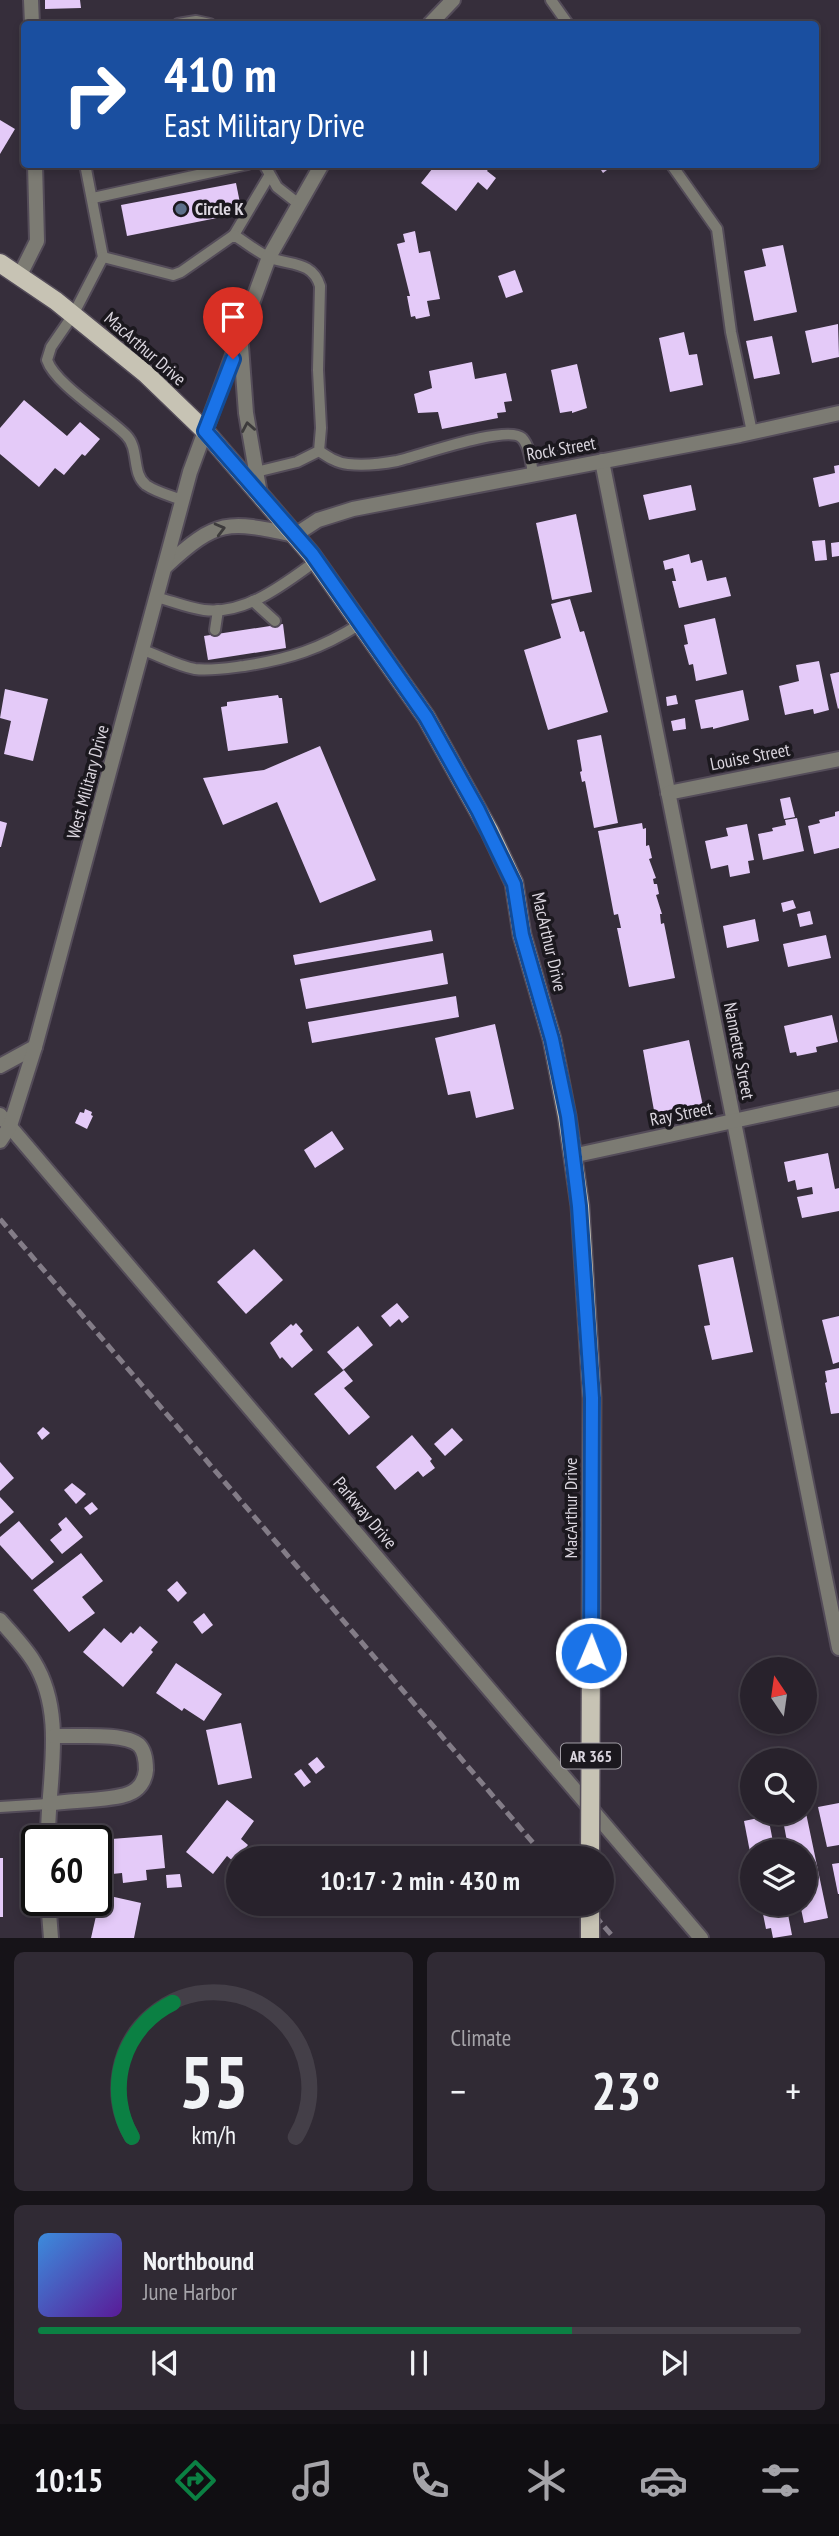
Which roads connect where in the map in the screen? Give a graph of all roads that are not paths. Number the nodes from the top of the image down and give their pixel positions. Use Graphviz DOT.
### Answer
graph roads {
  1 [pos="31,0"];
  2 [pos="453,0"];
  3 [pos="551,0"];
  4 [pos="32,21"];
  5 [pos="433,21"];
  6 [pos="566,21"];
  7 [pos="35,168"];
  8 [pos="86,168"];
  9 [pos="230,168"];
  10 [pos="266,168"];
  11 [pos="320,168"];
  12 [pos="674,168"];
  13 [pos="269,176"];
  14 [pos="93,198"];
  15 [pos="300,205"];
  16 [pos="234,235"];
  17 [pos="103,257"];
  18 [pos="269,257"];
  19 [pos="0,263"];
  20 [pos="20,275"];
  21 [pos="73,315"];
  22 [pos="241,338"];
  23 [pos="839,413"];
  24 [pos="205,431"];
  25 [pos="752,432"];
  26 [pos="319,451"];
  27 [pos="602,461"];
  28 [pos="256,472"];
  29 [pos="533,474"];
  30 [pos="260,494"];
  31 [pos="182,500"];
  32 [pos="295,535"];
  33 [pos="316,561"];
  34 [pos="165,567"];
  35 [pos="156,597"];
  36 [pos="253,601"];
  37 [pos="218,610"];
  38 [pos="275,621"];
  39 [pos="360,624"];
  40 [pos="215,630"];
  41 [pos="143,650"];
  42 [pos="839,759"];
  43 [pos="668,793"];
  44 [pos="35,1047"];
  45 [pos="0,1066"];
  46 [pos="839,1098"];
  47 [pos="0,1115"];
  48 [pos="734,1123"];
  49 [pos="10,1126"];
  50 [pos="0,1141"];
  51 [pos="572,1156"];
  52 [pos="0,1620"];
  53 [pos="839,1648"];
  54 [pos="54,1736"];
  55 [pos="48,1804"];
  56 [pos="0,1807"];
  57 [pos="48,1825"];
  58 [pos="590,1846"];
  59 [pos="49,1916"];
  60 [pos="590,1916"];
  61 [pos="51,1937"];
  62 [pos="590,1937"];
  63 [pos="701,1937"];
  1 -- 4 [label="street"];
  2 -- 5 [label="street"];
  3 -- 6 [label="lane"];
  7 -- 20 [label="street"];
  8 -- 14 [label="lane"];
  9 -- 14 [label="lane"];
  10 -- 13 [label="lane"];
  11 -- 15 [label="street, West Military Drive"];
  12 -- 25 [label="lane"];
  13 -- 15 [label="lane"];
  13 -- 16 [label="lane"];
  14 -- 17 [label="lane"];
  15 -- 18 [label="street, West Military Drive"];
  16 -- 17 [label="lane"];
  16 -- 18 [label="lane"];
  17 -- 21 [label="lane"];
  18 -- 22 [label="street, West Military Drive"];
  18 -- 26 [label="lane"];
  19 -- 20 [label="main road, MacArthur Drive / AR 365"];
  20 -- 21 [label="main road, MacArthur Drive / AR 365"];
  21 -- 24 [label="main road, MacArthur Drive / AR 365"];
  21 -- 31 [label="lane"];
  22 -- 24 [label="street, West Military Drive"];
  28 -- 22 [label="street, one-way"];
  23 -- 25 [label="street, Rock Street"];
  24 -- 30 [label="main road, MacArthur Drive / AR 365"];
  24 -- 31 [label="street, West Military Drive"];
  25 -- 27 [label="street, Rock Street"];
  26 -- 28 [label="lane"];
  26 -- 29 [label="lane"];
  27 -- 29 [label="street, Rock Street"];
  27 -- 43 [label="street, Nannette Street"];
  28 -- 30 [label="street"];
  29 -- 32 [label="street, Rock Street"];
  30 -- 32 [label="main road, MacArthur Drive / AR 365"];
  31 -- 34 [label="street, West Military Drive"];
  32 -- 33 [label="main road, MacArthur Drive / AR 365"];
  34 -- 32 [label="street, one-way"];
  33 -- 36 [label="lane"];
  33 -- 39 [label="main road, MacArthur Drive / AR 365"];
  34 -- 35 [label="street, West Military Drive"];
  35 -- 37 [label="lane"];
  35 -- 41 [label="street, West Military Drive"];
  36 -- 37 [label="lane"];
  36 -- 38 [label="lane"];
  37 -- 40 [label="lane"];
  39 -- 41 [label="lane"];
  39 -- 51 [label="main road, MacArthur Drive / AR 365"];
  41 -- 44 [label="street, West Military Drive"];
  42 -- 43 [label="street, Louise Street"];
  43 -- 48 [label="street, Nannette Street"];
  44 -- 45 [label="street"];
  44 -- 49 [label="street, West Military Drive"];
  46 -- 48 [label="street, Ray Street"];
  47 -- 49 [label="street, Parkway Drive"];
  48 -- 51 [label="street, Ray Street"];
  48 -- 53 [label="street, Nannette Street"];
  49 -- 50 [label="street, West Military Drive"];
  49 -- 63 [label="street, Parkway Drive"];
  51 -- 58 [label="main road, MacArthur Drive / AR 365, bridge"];
  52 -- 54 [label="street"];
  54 -- 55 [label="street"];
  54 -- 55 [label="street"];
  55 -- 56 [label="lane"];
  55 -- 57 [label="street"];
  59 -- 61 [label="street"];
  60 -- 62 [label="main road, bridge"];
}
